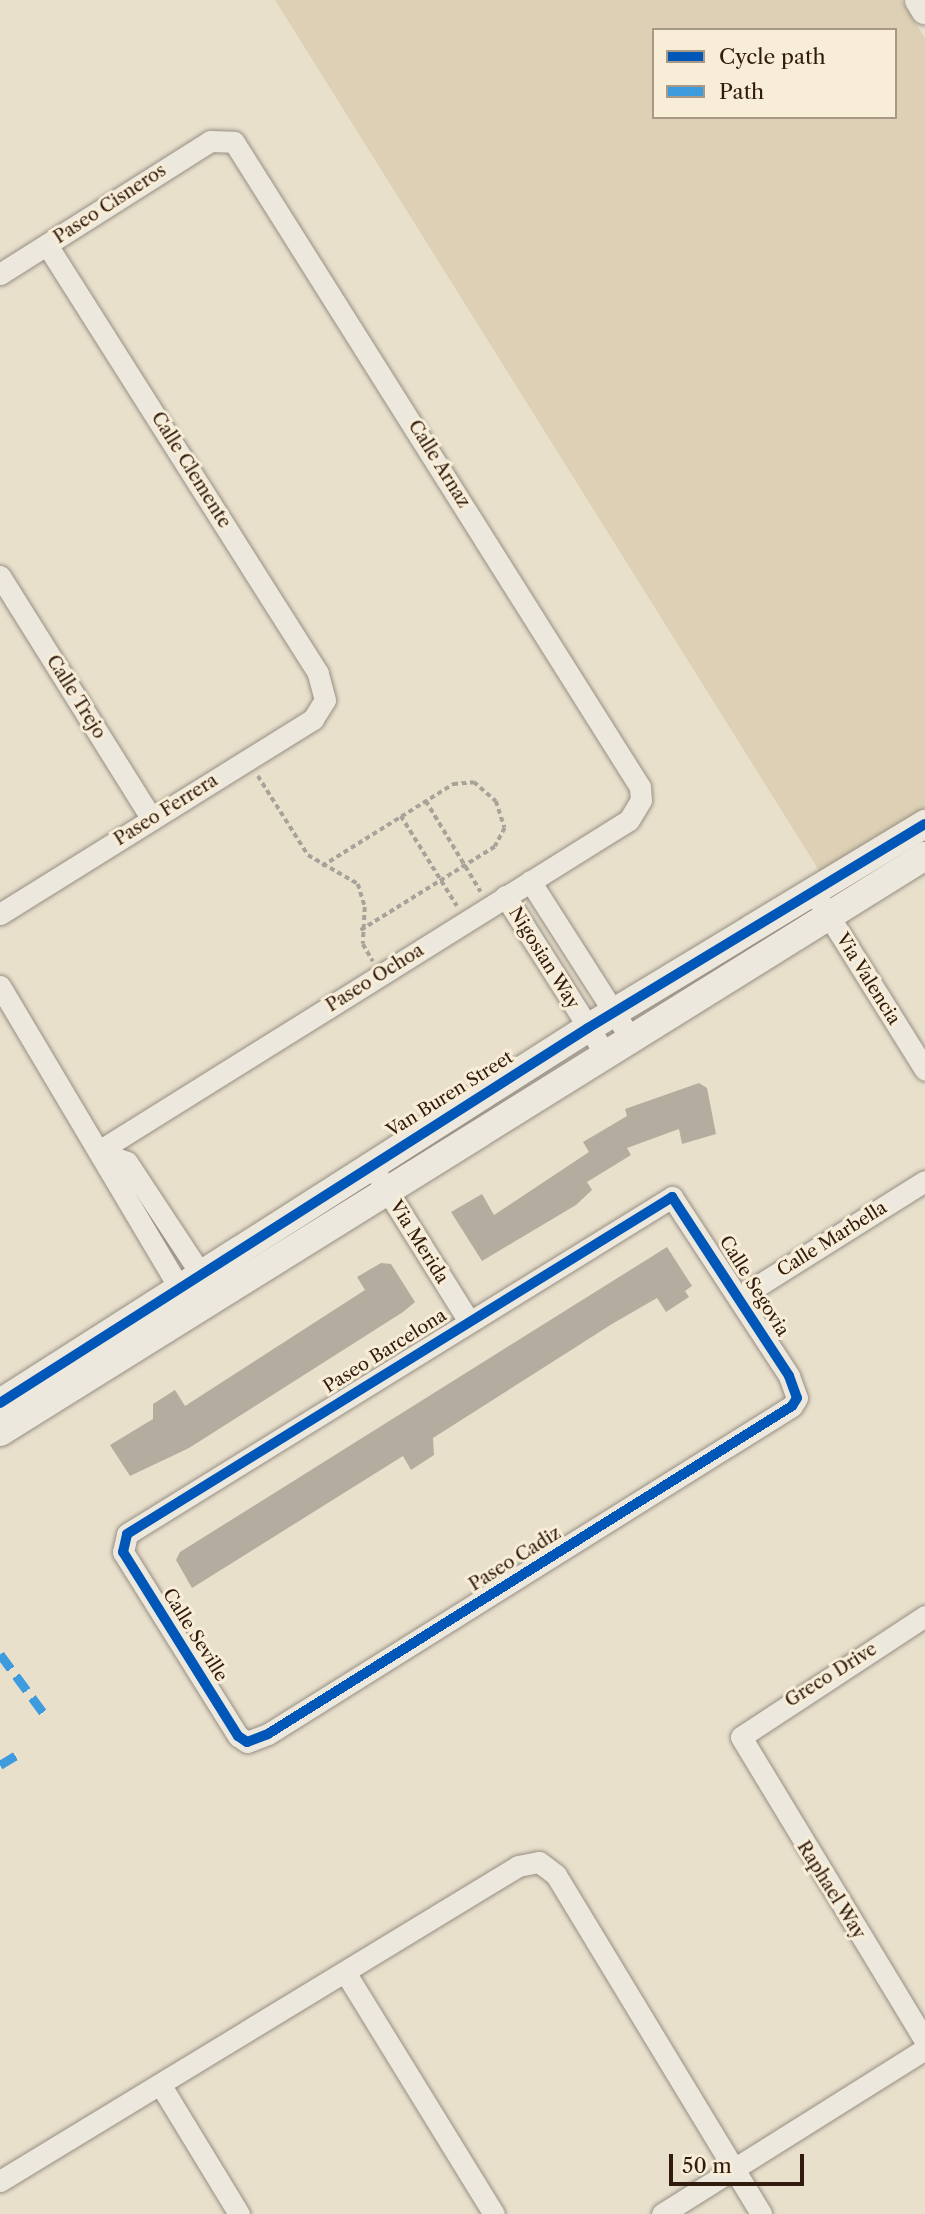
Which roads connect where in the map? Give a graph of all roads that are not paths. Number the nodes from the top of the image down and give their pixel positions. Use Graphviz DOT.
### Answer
graph roads {
  1 [pos="919,0"];
  2 [pos="925,10"];
  3 [pos="222,139"];
  4 [pos="47,244"];
  5 [pos="0,274"];
  6 [pos="0,576"];
  7 [pos="325,700"];
  8 [pos="641,800"];
  9 [pos="152,819"];
  10 [pos="925,824"];
  11 [pos="925,856"];
  12 [pos="530,881"];
  13 [pos="812,889"];
  14 [pos="498,901"];
  15 [pos="0,914"];
  16 [pos="829,917"];
  17 [pos="0,986"];
  18 [pos="614,1013"];
  19 [pos="588,1028"];
  20 [pos="916,1037"];
  21 [pos="631,1039"];
  22 [pos="606,1055"];
  23 [pos="925,1070"];
  24 [pos="103,1151"];
  25 [pos="370,1165"];
  26 [pos="925,1181"];
  27 [pos="388,1192"];
  28 [pos="672,1198"];
  29 [pos="189,1279"];
  30 [pos="740,1297"];
  31 [pos="206,1306"];
  32 [pos="468,1320"];
  33 [pos="797,1398"];
  34 [pos="0,1403"];
  35 [pos="0,1432"];
  36 [pos="122,1542"];
  37 [pos="925,1616"];
  38 [pos="741,1737"];
  39 [pos="247,1742"];
  40 [pos="345,1972"];
  41 [pos="925,2041"];
  42 [pos="925,2049"];
  43 [pos="160,2084"];
  44 [pos="733,2169"];
  45 [pos="0,2180"];
  46 [pos="239,2214"];
  47 [pos="494,2214"];
  48 [pos="662,2214"];
  49 [pos="761,2214"];
  1 -- 2 [label="street"];
  3 -- 4 [label="street, Paseo Cisneros"];
  3 -- 8 [label="street, Calle Arnaz"];
  4 -- 5 [label="street, Paseo Cisneros"];
  4 -- 7 [label="street, Calle Clemente"];
  6 -- 9 [label="street, Calle Trejo"];
  7 -- 9 [label="street, Paseo Ferrera"];
  8 -- 12 [label="street, Paseo Ochoa"];
  9 -- 15 [label="street, Paseo Ferrera"];
  10 -- 13 [label="street, Van Buren Street"];
  11 -- 16 [label="street"];
  12 -- 14 [label="street, Paseo Ochoa"];
  12 -- 18 [label="street, Nigosian Way"];
  13 -- 16 [label="street, Via Valencia"];
  13 -- 18 [label="street, Van Buren Street"];
  14 -- 19 [label="street, Nigosian Way"];
  14 -- 24 [label="street, Paseo Ochoa"];
  16 -- 20 [label="street, Via Valencia"];
  16 -- 21 [label="street"];
  17 -- 24 [label="street"];
  18 -- 19 [label="street, Van Buren Street"];
  18 -- 21 [label="street, Nigosian Way"];
  19 -- 22 [label="street, Nigosian Way"];
  19 -- 25 [label="street, Van Buren Street"];
  20 -- 23 [label="street, Via Valencia"];
  21 -- 22 [label="street"];
  22 -- 27 [label="street"];
  24 -- 29 [label="street"];
  25 -- 27 [label="street, Via Merida"];
  25 -- 29 [label="street, Van Buren Street"];
  26 -- 30 [label="street, Calle Marbella"];
  27 -- 31 [label="street"];
  27 -- 32 [label="street, Via Merida"];
  28 -- 30 [label="street, Calle Segovia"];
  28 -- 32 [label="street, Paseo Barcelona"];
  29 -- 31 [label="street"];
  29 -- 34 [label="street, Van Buren Street"];
  30 -- 33 [label="street, Calle Segovia"];
  31 -- 35 [label="street"];
  32 -- 36 [label="street, Paseo Barcelona"];
  33 -- 39 [label="street, Paseo Cadiz"];
  36 -- 39 [label="street, Calle Seville"];
  37 -- 38 [label="street, Greco Drive"];
  38 -- 41 [label="street, Raphael Way"];
  40 -- 43 [label="street"];
  40 -- 44 [label="street"];
  40 -- 47 [label="street"];
  42 -- 44 [label="street"];
  43 -- 45 [label="street"];
  43 -- 46 [label="street"];
  44 -- 48 [label="street"];
  44 -- 49 [label="street"];
}
